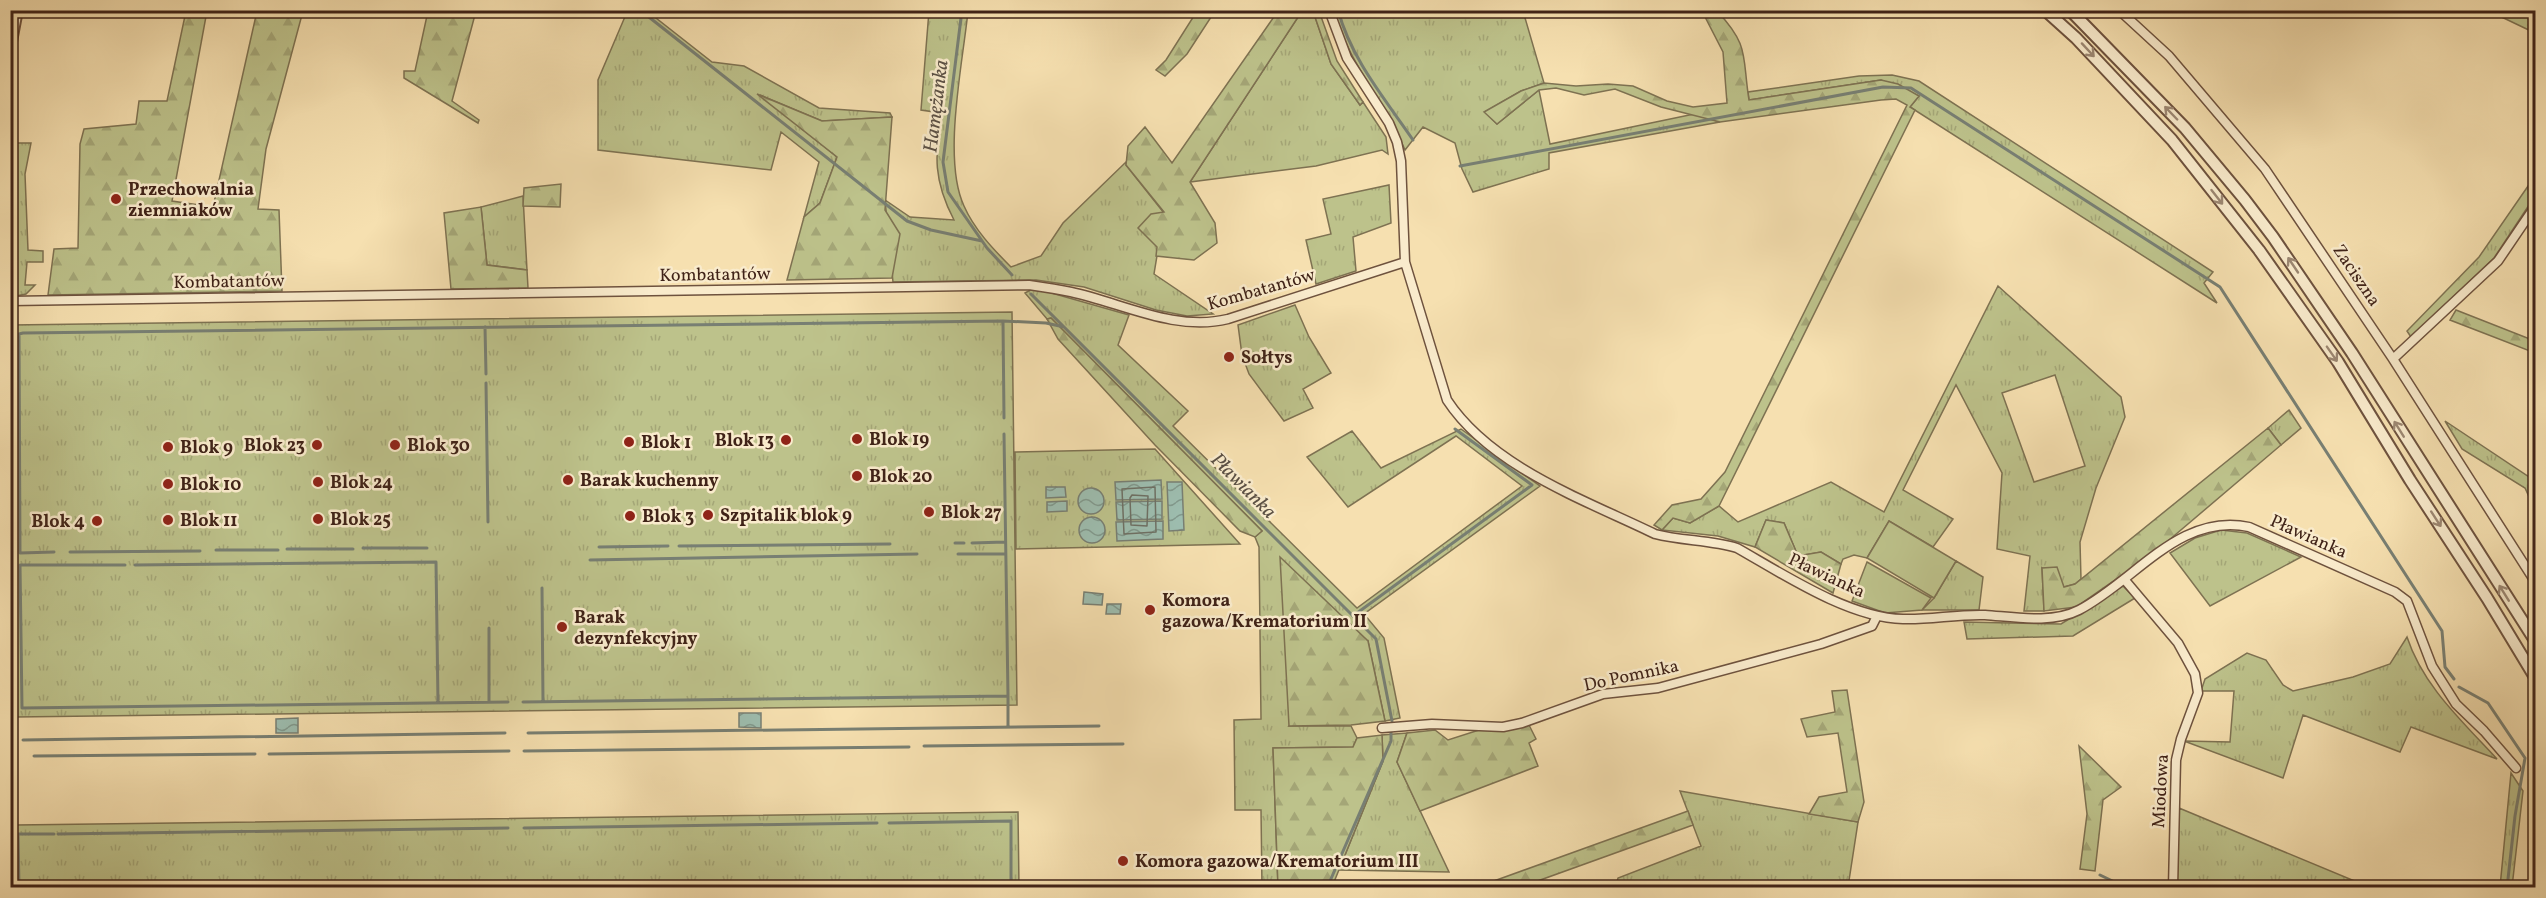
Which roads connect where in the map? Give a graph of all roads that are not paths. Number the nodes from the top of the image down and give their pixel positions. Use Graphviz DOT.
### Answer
graph roads {
  1 [pos="17,10"];
  2 [pos="1329,10"];
  3 [pos="2045,10"];
  4 [pos="2070,10"];
  5 [pos="2119,10"];
  6 [pos="10,46"];
  7 [pos="2535,205"];
  8 [pos="1405,262"];
  9 [pos="10,301"];
  10 [pos="2393,359"];
  11 [pos="2124,579"];
  12 [pos="2535,583"];
  13 [pos="1877,616"];
  14 [pos="2535,642"];
  15 [pos="2535,679"];
  16 [pos="1382,728"];
  17 [pos="2516,768"];
  18 [pos="2174,888"];
  1 -- 6 [label="street"];
  2 -- 8 [label="street, Pławianka"];
  3 -- 15 [label="street, one-way"];
  14 -- 4 [label="street, one-way"];
  5 -- 10 [label="street, Zaciszna"];
  7 -- 10 [label="street"];
  8 -- 9 [label="street, Kombatantów"];
  8 -- 13 [label="street, Pławianka"];
  10 -- 12 [label="street, Zaciszna"];
  11 -- 13 [label="street, Pławianka"];
  11 -- 17 [label="street, Pławianka"];
  11 -- 18 [label="street, Miodowa"];
  13 -- 16 [label="street, Do Pomnika"];
}
